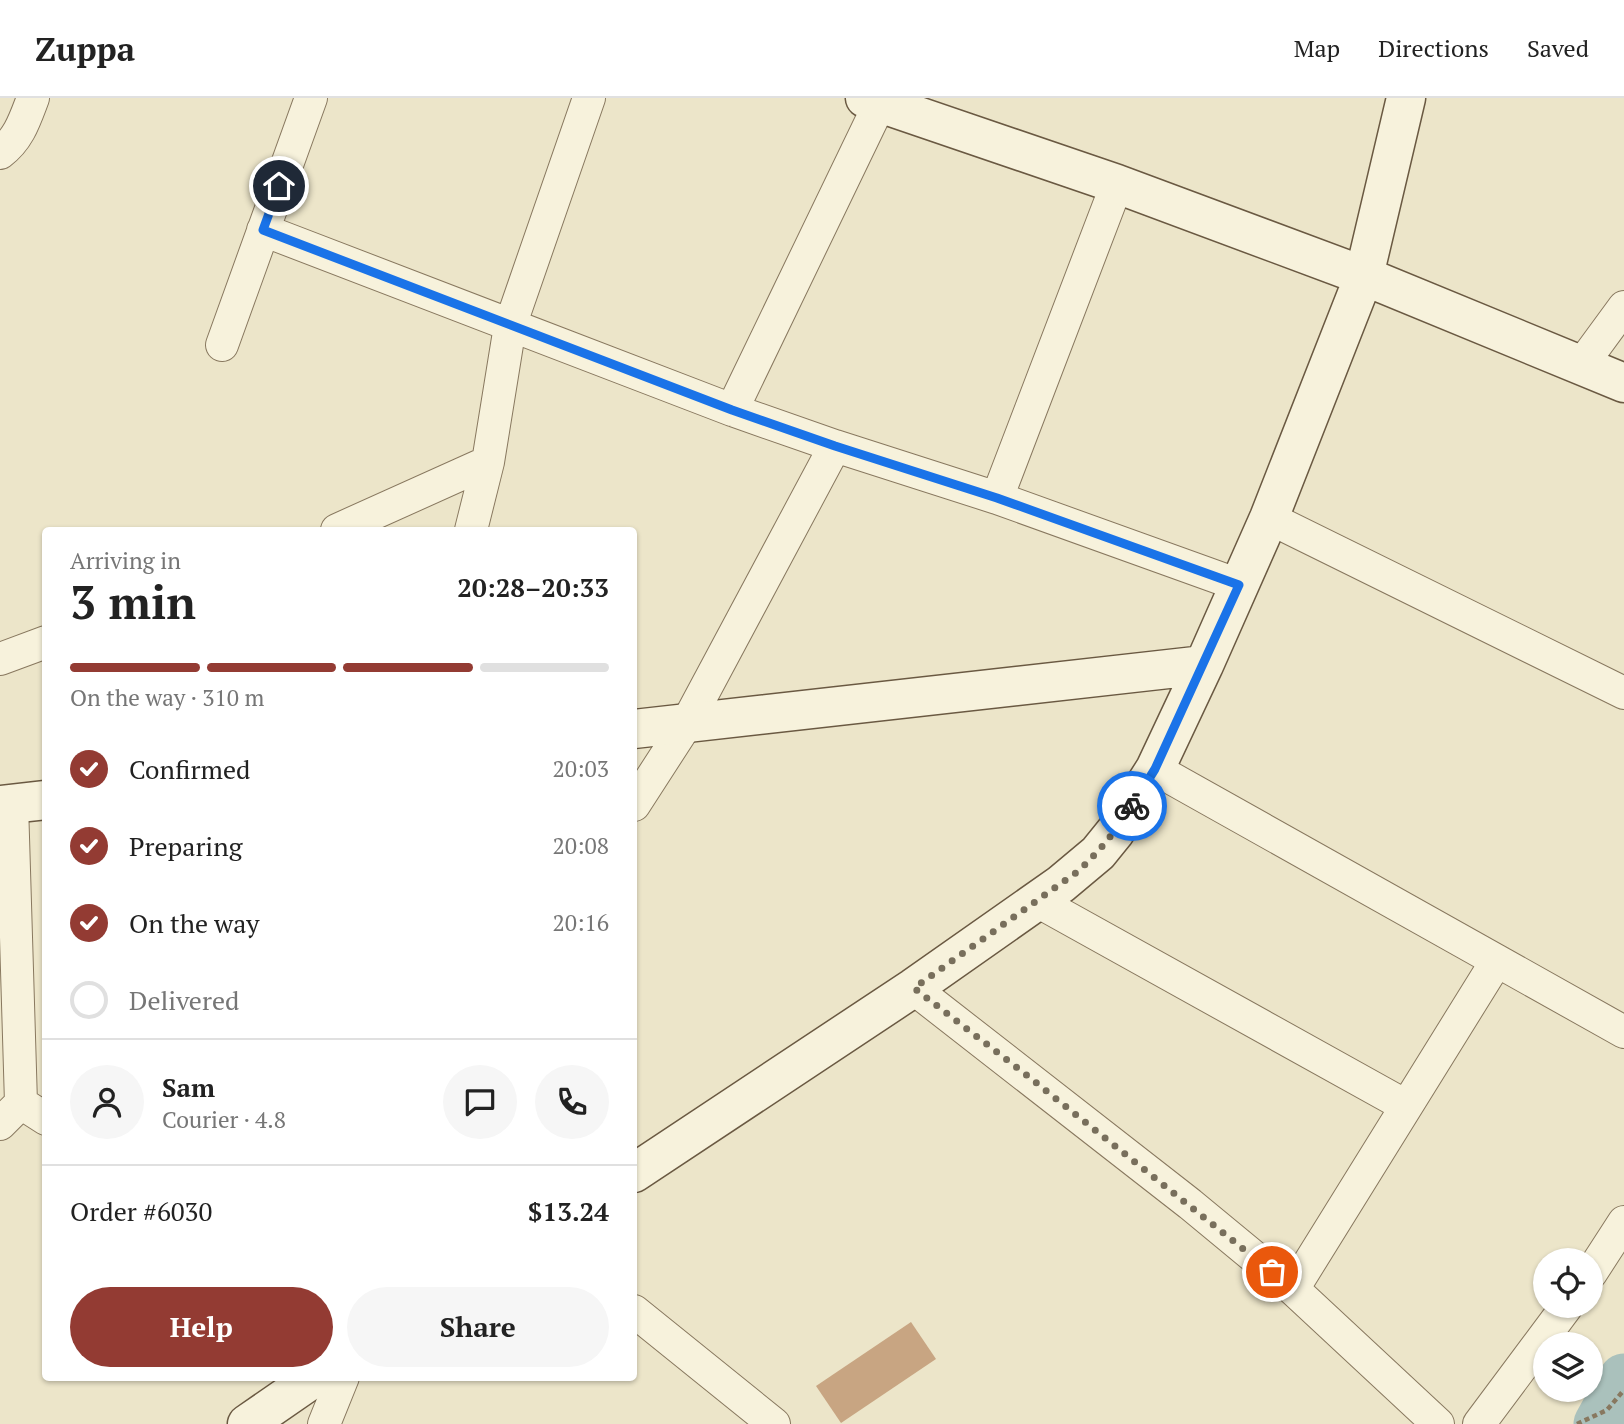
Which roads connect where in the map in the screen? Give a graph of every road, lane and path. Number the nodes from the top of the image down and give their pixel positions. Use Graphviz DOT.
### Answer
graph roads {
  1 [pos="33,98"];
  2 [pos="311,98"];
  3 [pos="589,98"];
  4 [pos="1406,98"];
  5 [pos="872,101"];
  6 [pos="924,108"];
  7 [pos="0,153"];
  8 [pos="1117,184"];
  9 [pos="263,230"];
  10 [pos="1364,276"];
  11 [pos="1624,307"];
  12 [pos="510,326"];
  13 [pos="222,345"];
  14 [pos="1580,367"];
  15 [pos="1624,383"];
  16 [pos="732,410"];
  17 [pos="835,446"];
  18 [pos="488,463"];
  19 [pos="997,498"];
  20 [pos="1269,518"];
  21 [pos="344,527"];
  22 [pos="472,527"];
  23 [pos="1239,585"];
  24 [pos="42,643"];
  25 [pos="0,659"];
  26 [pos="1204,665"];
  27 [pos="1624,693"];
  28 [pos="687,723"];
  29 [pos="637,729"];
  30 [pos="1155,769"];
  31 [pos="637,800"];
  32 [pos="19,803"];
  33 [pos="1037,901"];
  34 [pos="1496,961"];
  35 [pos="914,988"];
  36 [pos="1624,1032"];
  37 [pos="1406,1106"];
  38 [pos="22,1115"];
  39 [pos="637,1171"];
  40 [pos="1624,1222"];
  41 [pos="1603,1254"];
  42 [pos="1293,1289"];
  43 [pos="637,1313"];
  44 [pos="1558,1318"];
  45 [pos="309,1381"];
  46 [pos="341,1381"];
  47 [pos="1624,1390"];
  48 [pos="247,1424"];
  49 [pos="324,1424"];
  50 [pos="774,1424"];
  51 [pos="1438,1424"];
  52 [pos="1479,1424"];
  53 [pos="1577,1424"];
  1 -- 7 [label="street"];
  2 -- 9 [label="street"];
  3 -- 12 [label="street"];
  4 -- 10 [label="street"];
  5 -- 6 [label="street"];
  5 -- 16 [label="street"];
  6 -- 8 [label="street"];
  8 -- 10 [label="street"];
  8 -- 19 [label="street"];
  9 -- 12 [label="street"];
  9 -- 13 [label="street"];
  10 -- 14 [label="street"];
  10 -- 20 [label="street"];
  11 -- 14 [label="street"];
  12 -- 16 [label="street"];
  12 -- 18 [label="street"];
  14 -- 15 [label="street"];
  16 -- 17 [label="street"];
  17 -- 19 [label="street"];
  17 -- 28 [label="street"];
  18 -- 21 [label="street"];
  18 -- 22 [label="street"];
  19 -- 23 [label="street"];
  20 -- 23 [label="street"];
  20 -- 27 [label="street"];
  23 -- 26 [label="street"];
  24 -- 25 [label="street"];
  26 -- 28 [label="street"];
  26 -- 30 [label="street"];
  28 -- 29 [label="street"];
  28 -- 31 [label="street"];
  30 -- 33 [label="street"];
  30 -- 34 [label="street"];
  32 -- 38 [label="street"];
  33 -- 35 [label="street"];
  33 -- 37 [label="street"];
  34 -- 36 [label="street"];
  34 -- 37 [label="street"];
  35 -- 39 [label="street"];
  35 -- 42 [label="street"];
  37 -- 42 [label="street"];
  40 -- 41 [label="street"];
  42 -- 51 [label="street"];
  43 -- 50 [label="street"];
  44 -- 52 [label="street"];
  45 -- 48 [label="street"];
  46 -- 49 [label="street"];
  47 -- 53 [label="path"];
}
